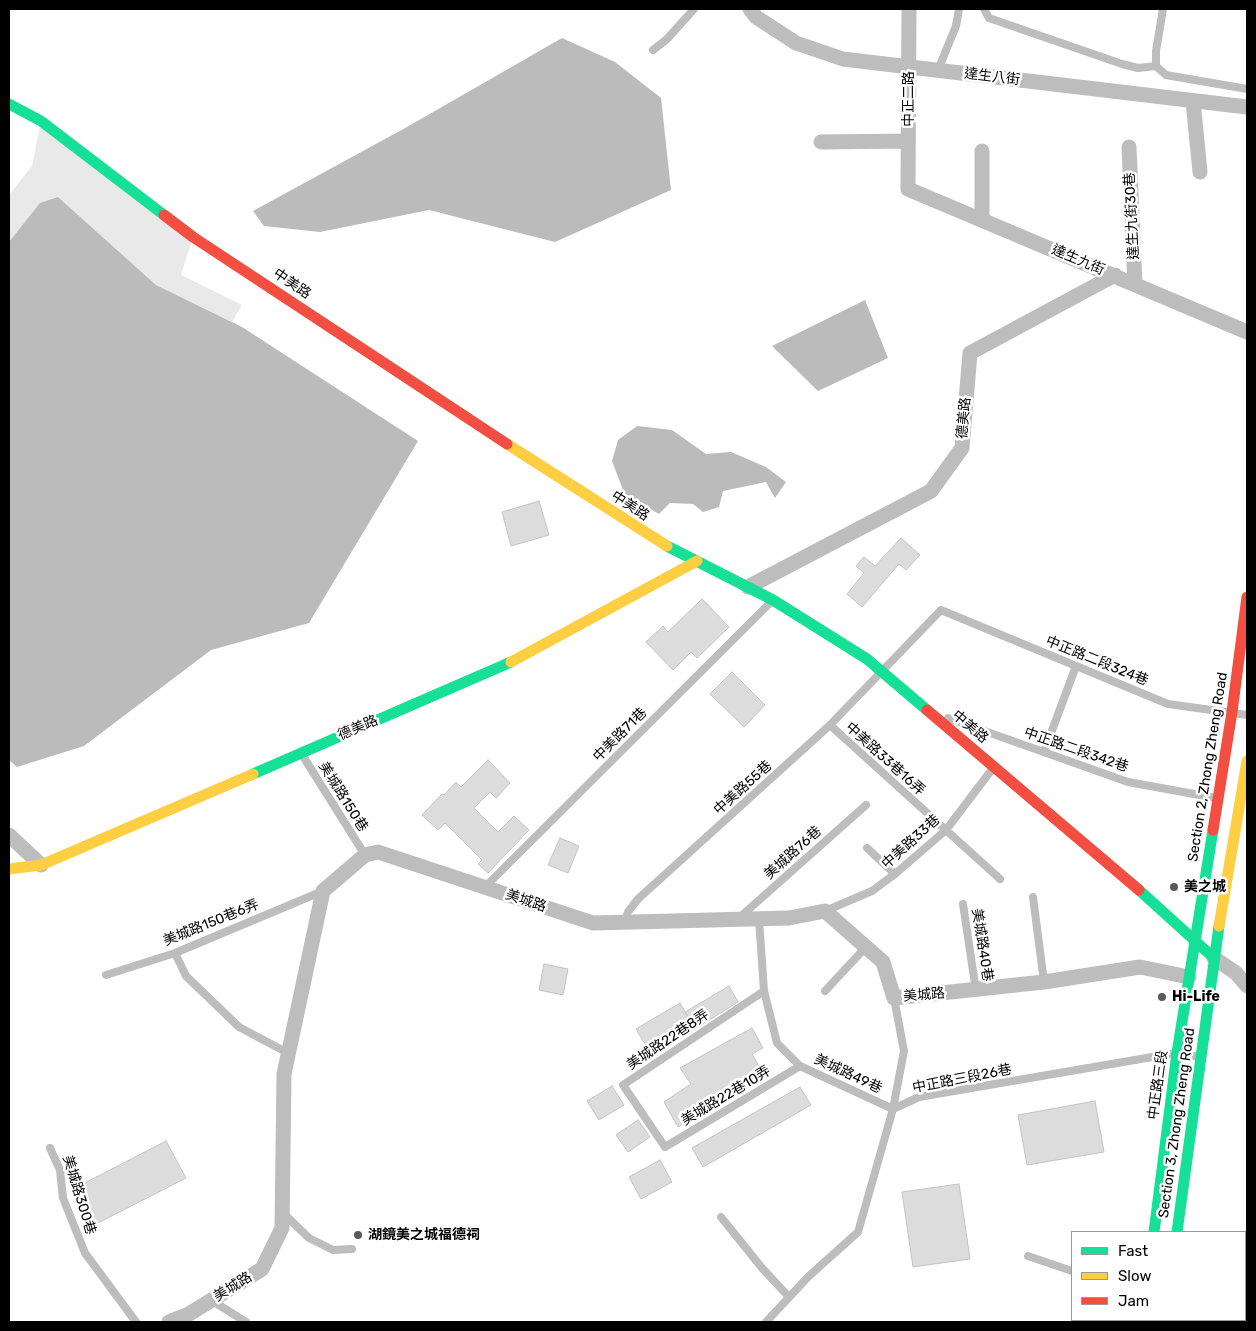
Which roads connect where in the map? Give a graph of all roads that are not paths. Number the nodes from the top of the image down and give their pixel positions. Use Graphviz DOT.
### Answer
graph roads {
  1 [pos="694,9"];
  2 [pos="750,9"];
  3 [pos="909,9"];
  4 [pos="959,9"];
  5 [pos="984,9"];
  6 [pos="1163,9"];
  7 [pos="653,50"];
  8 [pos="1156,66"];
  9 [pos="909,67"];
  10 [pos="938,70"];
  11 [pos="1247,89"];
  12 [pos="1193,101"];
  13 [pos="9,104"];
  14 [pos="1247,107"];
  15 [pos="908,141"];
  16 [pos="821,142"];
  17 [pos="1129,147"];
  18 [pos="982,151"];
  19 [pos="1200,172"];
  20 [pos="908,189"];
  21 [pos="982,220"];
  22 [pos="1115,275"];
  23 [pos="1135,284"];
  24 [pos="1247,332"];
  25 [pos="697,561"];
  26 [pos="748,587"];
  27 [pos="1247,597"];
  28 [pos="773,600"];
  29 [pos="942,610"];
  30 [pos="1076,666"];
  31 [pos="883,673"];
  32 [pos="928,711"];
  33 [pos="1232,712"];
  34 [pos="1247,715"];
  35 [pos="830,725"];
  36 [pos="1044,752"];
  37 [pos="300,753"];
  38 [pos="1247,761"];
  39 [pos="994,766"];
  40 [pos="1218,798"];
  41 [pos="866,805"];
  42 [pos="946,830"];
  43 [pos="9,835"];
  44 [pos="867,848"];
  45 [pos="365,855"];
  46 [pos="41,865"];
  47 [pos="9,869"];
  48 [pos="895,874"];
  49 [pos="1000,880"];
  50 [pos="485,888"];
  51 [pos="323,890"];
  52 [pos="1033,897"];
  53 [pos="962,904"];
  54 [pos="825,911"];
  55 [pos="759,919"];
  56 [pos="737,920"];
  57 [pos="624,923"];
  58 [pos="1195,942"];
  59 [pos="866,947"];
  60 [pos="175,952"];
  61 [pos="1214,958"];
  62 [pos="106,975"];
  63 [pos="1189,978"];
  64 [pos="1044,982"];
  65 [pos="1247,985"];
  66 [pos="764,991"];
  67 [pos="824,991"];
  68 [pos="976,991"];
  69 [pos="894,998"];
  70 [pos="288,1053"];
  71 [pos="1177,1053"];
  72 [pos="1201,1057"];
  73 [pos="800,1066"];
  74 [pos="893,1109"];
  75 [pos="665,1147"];
  76 [pos="50,1148"];
  77 [pos="282,1212"];
  78 [pos="721,1217"];
  79 [pos="1154,1231"];
  80 [pos="1177,1231"];
  81 [pos="352,1249"];
  82 [pos="1028,1256"];
  83 [pos="1071,1271"];
  84 [pos="789,1297"];
  85 [pos="211,1300"];
  86 [pos="136,1322"];
  87 [pos="169,1322"];
  88 [pos="246,1322"];
  89 [pos="766,1322"];
  1 -- 7 [label="lane"];
  2 -- 9 [label="street, 達生八街"];
  3 -- 9 [label="street, 中正二路"];
  4 -- 10 [label="lane"];
  5 -- 8 [label="lane"];
  6 -- 8 [label="lane"];
  8 -- 11 [label="lane"];
  9 -- 10 [label="street, 達生八街"];
  9 -- 15 [label="street, 中正二路"];
  10 -- 12 [label="street, 達生八街"];
  12 -- 14 [label="street, 達生八街"];
  12 -- 19 [label="street"];
  13 -- 25 [label="street, 中美路"];
  15 -- 16 [label="street"];
  15 -- 20 [label="street, 中正二路"];
  17 -- 23 [label="street, 達生九街30巷"];
  18 -- 21 [label="street"];
  20 -- 21 [label="street, 達生九街"];
  21 -- 22 [label="street, 達生九街"];
  22 -- 23 [label="street, 達生九街"];
  22 -- 26 [label="street, 德美路"];
  23 -- 24 [label="street, 達生九街"];
  25 -- 26 [label="street, 中美路"];
  25 -- 37 [label="street, 德美路"];
  26 -- 28 [label="street, 中美路"];
  27 -- 33 [label="street, Section 2, Zhong Zheng Road"];
  28 -- 31 [label="street, 中美路"];
  28 -- 50 [label="lane, 中美路71巷"];
  29 -- 30 [label="lane, 中正路二段324巷"];
  29 -- 31 [label="lane, 中美路55巷"];
  30 -- 33 [label="lane, 中正路二段324巷"];
  30 -- 36 [label="lane"];
  31 -- 32 [label="street, 中美路"];
  31 -- 35 [label="lane, 中美路55巷"];
  32 -- 36 [label="lane, 中正路二段342巷"];
  32 -- 39 [label="street, 中美路"];
  33 -- 34 [label="lane, 中正路二段324巷"];
  33 -- 40 [label="street, Section 2, Zhong Zheng Road"];
  35 -- 42 [label="lane, 中美路33巷16弄"];
  35 -- 57 [label="lane, 中美路55巷"];
  36 -- 40 [label="lane, 中正路二段342巷"];
  37 -- 45 [label="lane, 美城路150巷"];
  37 -- 46 [label="street, 德美路"];
  38 -- 61 [label="street"];
  39 -- 42 [label="lane, 中美路33巷"];
  39 -- 58 [label="street, 中美路"];
  40 -- 58 [label="street, Section 2, Zhong Zheng Road"];
  41 -- 56 [label="lane, 美城路76巷"];
  42 -- 48 [label="lane, 中美路33巷"];
  42 -- 49 [label="lane, 中美路33巷16弄"];
  43 -- 46 [label="street"];
  44 -- 48 [label="lane"];
  45 -- 50 [label="street, 美城路"];
  45 -- 51 [label="street"];
  46 -- 47 [label="street, 德美路"];
  48 -- 54 [label="lane, 中美路33巷"];
  50 -- 57 [label="street, 美城路"];
  51 -- 60 [label="lane, 美城路150巷6弄"];
  51 -- 70 [label="street, 美城路"];
  52 -- 64 [label="lane"];
  53 -- 68 [label="lane, 美城路40巷"];
  54 -- 55 [label="street, 美城路"];
  54 -- 59 [label="street, 美城路"];
  55 -- 56 [label="street, 美城路"];
  55 -- 66 [label="lane, 美城路49巷"];
  56 -- 57 [label="street, 美城路"];
  58 -- 61 [label="street, 中美路"];
  58 -- 63 [label="street, 中正路三段"];
  59 -- 67 [label="lane"];
  59 -- 69 [label="street, 美城路"];
  60 -- 62 [label="lane, 美城路150巷6弄"];
  60 -- 70 [label="lane"];
  61 -- 65 [label="street"];
  61 -- 72 [label="street, Section 3, Zhong Zheng Road"];
  63 -- 64 [label="street, 美城路"];
  63 -- 71 [label="street, 中正路三段"];
  64 -- 68 [label="street, 美城路"];
  66 -- 73 [label="lane, 美城路49巷"];
  66 -- 75 [label="lane, 美城路22巷8弄"];
  68 -- 69 [label="street, 美城路"];
  69 -- 74 [label="lane"];
  70 -- 77 [label="street, 美城路"];
  71 -- 72 [label="lane, 中正路三段26巷"];
  71 -- 74 [label="lane, 中正路三段26巷"];
  71 -- 79 [label="street, 中正路三段"];
  72 -- 80 [label="street, Section 3, Zhong Zheng Road"];
  73 -- 74 [label="lane, 美城路49巷"];
  73 -- 75 [label="lane, 美城路22巷10弄"];
  74 -- 84 [label="lane"];
  76 -- 86 [label="lane, 美城路300巷"];
  77 -- 81 [label="lane"];
  77 -- 85 [label="street, 美城路"];
  78 -- 84 [label="lane"];
  82 -- 83 [label="lane"];
  84 -- 89 [label="lane"];
  85 -- 87 [label="street, 美城路"];
  85 -- 88 [label="lane"];
}
